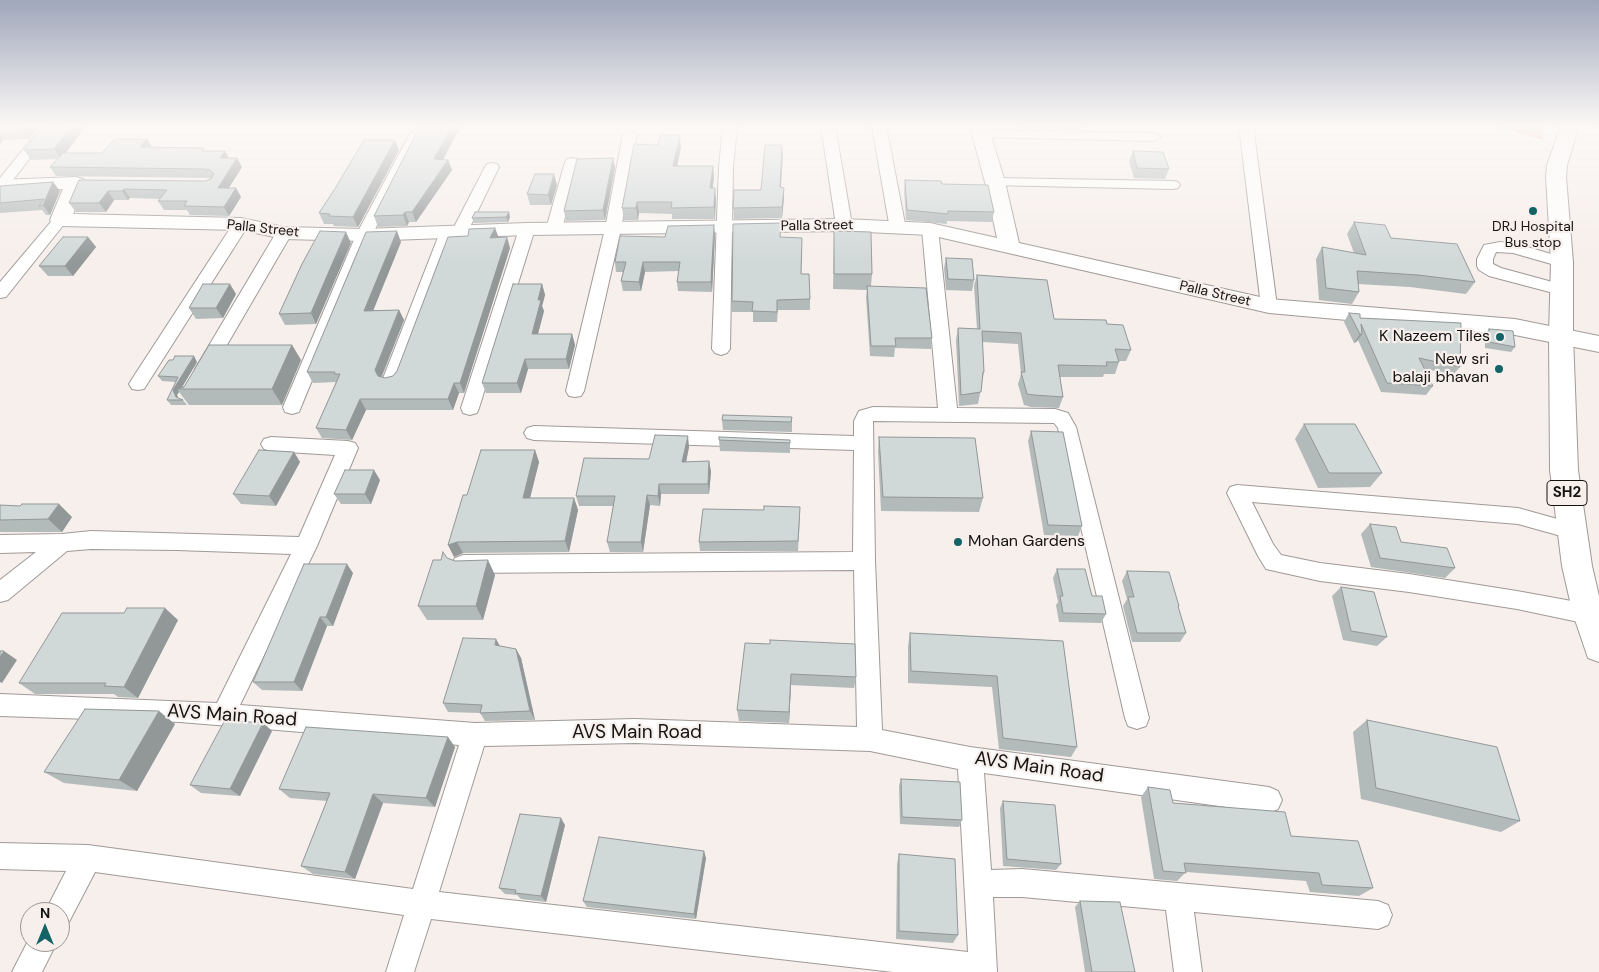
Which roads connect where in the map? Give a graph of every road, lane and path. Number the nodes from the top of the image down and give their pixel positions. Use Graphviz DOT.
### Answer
graph roads {
  1 [pos="13,171"];
  2 [pos="397,171"];
  3 [pos="489,171"];
  4 [pos="569,171"];
  5 [pos="623,171"];
  6 [pos="726,171"];
  7 [pos="835,171"];
  8 [pos="887,171"];
  9 [pos="992,171"];
  10 [pos="1252,171"];
  11 [pos="1556,171"];
  12 [pos="995,182"];
  13 [pos="1173,185"];
  14 [pos="1,186"];
  15 [pos="60,220"];
  16 [pos="241,224"];
  17 [pos="844,225"];
  18 [pos="527,228"];
  19 [pos="724,228"];
  20 [pos="554,229"];
  21 [pos="613,229"];
  22 [pos="898,229"];
  23 [pos="930,229"];
  24 [pos="454,231"];
  25 [pos="284,233"];
  26 [pos="364,235"];
  27 [pos="1010,245"];
  28 [pos="1562,262"];
  29 [pos="1561,290"];
  30 [pos="0,294"];
  31 [pos="1269,306"];
  32 [pos="1561,335"];
  33 [pos="1599,344"];
  34 [pos="721,349"];
  35 [pos="198,379"];
  36 [pos="391,381"];
  37 [pos="138,384"];
  38 [pos="575,391"];
  39 [pos="292,407"];
  40 [pos="470,408"];
  41 [pos="948,413"];
  42 [pos="534,433"];
  43 [pos="864,443"];
  44 [pos="271,444"];
  45 [pos="1572,531"];
  46 [pos="62,543"];
  47 [pos="0,544"];
  48 [pos="306,546"];
  49 [pos="864,561"];
  50 [pos="463,564"];
  51 [pos="0,593"];
  52 [pos="1588,614"];
  53 [pos="1599,648"];
  54 [pos="0,705"];
  55 [pos="222,715"];
  56 [pos="1137,718"];
  57 [pos="475,735"];
  58 [pos="870,739"];
  59 [pos="970,759"];
  60 [pos="1270,800"];
  61 [pos="0,856"];
  62 [pos="88,858"];
  63 [pos="979,884"];
  64 [pos="1178,897"];
  65 [pos="64,902"];
  66 [pos="421,904"];
  67 [pos="1378,915"];
  68 [pos="37,952"];
  69 [pos="983,970"];
  70 [pos="26,972"];
  71 [pos="400,972"];
  72 [pos="1188,972"];
  1 -- 14 [label="street"];
  2 -- 26 [label="street"];
  3 -- 24 [label="street"];
  4 -- 20 [label="street"];
  5 -- 21 [label="street"];
  6 -- 19 [label="street"];
  7 -- 17 [label="street"];
  8 -- 22 [label="street"];
  9 -- 12 [label="street"];
  10 -- 31 [label="street"];
  11 -- 28 [label="street, SH2"];
  12 -- 13 [label="street"];
  12 -- 27 [label="street"];
  14 -- 15 [label="street"];
  15 -- 16 [label="street, Palla Street"];
  15 -- 30 [label="street"];
  16 -- 25 [label="street, Palla Street"];
  16 -- 37 [label="street"];
  17 -- 19 [label="street, Palla Street"];
  17 -- 22 [label="street, Palla Street"];
  18 -- 20 [label="street, Palla Street"];
  18 -- 24 [label="street, Palla Street"];
  18 -- 40 [label="street"];
  19 -- 21 [label="street, Palla Street"];
  19 -- 34 [label="street"];
  20 -- 21 [label="street, Palla Street"];
  21 -- 38 [label="street"];
  22 -- 23 [label="street, Palla Street"];
  23 -- 27 [label="street, Palla Street"];
  23 -- 41 [label="street"];
  24 -- 26 [label="street, Palla Street"];
  24 -- 36 [label="street"];
  25 -- 26 [label="street, Palla Street"];
  25 -- 35 [label="street"];
  26 -- 39 [label="street"];
  27 -- 31 [label="street, Palla Street"];
  28 -- 29 [label="street, SH2"];
  28 -- 29 [label="street"];
  29 -- 32 [label="street, SH2"];
  31 -- 32 [label="street, Palla Street"];
  32 -- 33 [label="street, Palla Street"];
  32 -- 45 [label="street, SH2"];
  41 -- 43 [label="street"];
  41 -- 56 [label="street"];
  42 -- 43 [label="street"];
  43 -- 49 [label="street"];
  44 -- 48 [label="street"];
  45 -- 52 [label="street, SH2"];
  45 -- 52 [label="street"];
  46 -- 47 [label="street"];
  46 -- 48 [label="street"];
  46 -- 51 [label="street"];
  48 -- 55 [label="street"];
  49 -- 50 [label="street"];
  49 -- 58 [label="street"];
  52 -- 53 [label="street, SH2"];
  54 -- 55 [label="street, AVS Main Road"];
  55 -- 57 [label="street, AVS Main Road"];
  57 -- 58 [label="street, AVS Main Road"];
  57 -- 66 [label="street"];
  58 -- 59 [label="street, AVS Main Road"];
  59 -- 60 [label="street, AVS Main Road"];
  59 -- 63 [label="street"];
  61 -- 62 [label="street"];
  62 -- 65 [label="street"];
  62 -- 66 [label="street"];
  63 -- 64 [label="street"];
  63 -- 69 [label="street"];
  64 -- 67 [label="street"];
  64 -- 72 [label="street"];
  66 -- 69 [label="street"];
  66 -- 71 [label="street"];
  68 -- 70 [label="street"];
}
